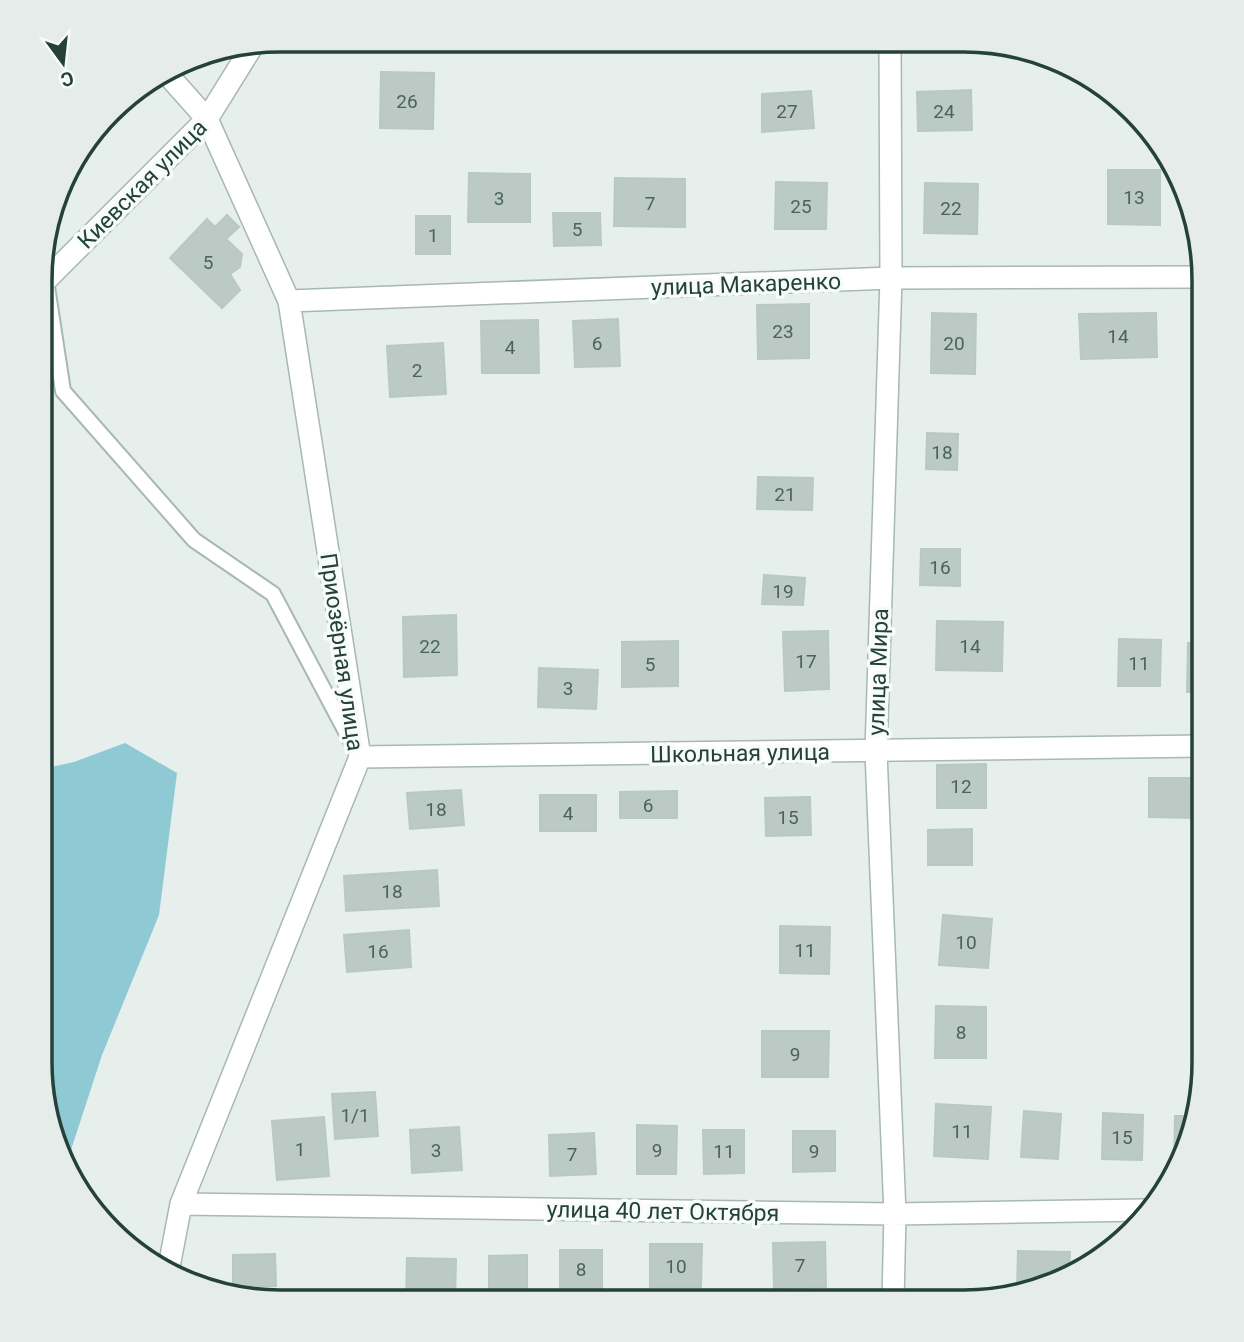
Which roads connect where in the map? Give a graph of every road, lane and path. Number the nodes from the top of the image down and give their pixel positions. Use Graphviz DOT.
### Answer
graph roads {
  1 [pos="890,52"];
  2 [pos="246,56"];
  3 [pos="172,80"];
  4 [pos="207,119"];
  5 [pos="53,273"];
  6 [pos="1191,277"];
  7 [pos="891,278"];
  8 [pos="289,302"];
  9 [pos="52,324"];
  10 [pos="1191,746"];
  11 [pos="876,752"];
  12 [pos="360,757"];
  13 [pos="181,1204"];
  14 [pos="1136,1210"];
  15 [pos="895,1214"];
  16 [pos="170,1261"];
  17 [pos="893,1289"];
  1 -- 7 [label="street, улица Мира"];
  2 -- 4 [label="street, Киевская улица"];
  3 -- 4 [label="street, Приозёрная улица"];
  4 -- 5 [label="street, Киевская улица"];
  4 -- 8 [label="street, Приозёрная улица"];
  6 -- 7 [label="street, улица Макаренко"];
  7 -- 8 [label="street, улица Макаренко"];
  7 -- 11 [label="street, улица Мира"];
  8 -- 12 [label="street, Приозёрная улица"];
  9 -- 12 [label="lane"];
  10 -- 11 [label="street, Школьная улица"];
  11 -- 12 [label="street, Школьная улица"];
  11 -- 15 [label="street, улица Мира"];
  12 -- 13 [label="street, Приозёрная улица"];
  13 -- 15 [label="street, улица 40 лет Октября"];
  13 -- 16 [label="street, Приозёрная улица"];
  14 -- 15 [label="street, улица 40 лет Октября"];
  15 -- 17 [label="street, улица Мира"];
}
